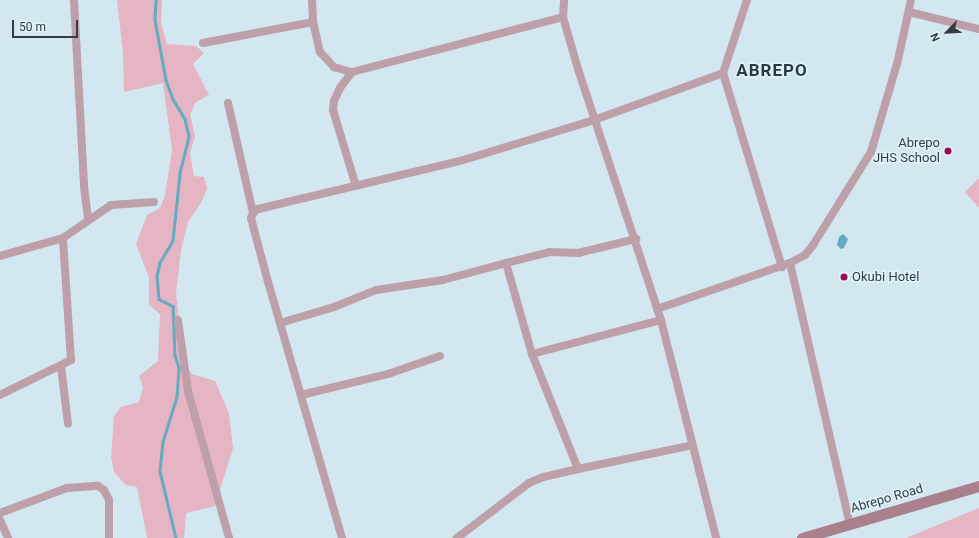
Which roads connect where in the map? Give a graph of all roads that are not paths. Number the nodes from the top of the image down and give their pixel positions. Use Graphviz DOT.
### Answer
graph roads {
  1 [pos="74,0"];
  2 [pos="312,0"];
  3 [pos="564,0"];
  4 [pos="747,0"];
  5 [pos="911,0"];
  6 [pos="909,12"];
  7 [pos="563,17"];
  8 [pos="313,22"];
  9 [pos="979,29"];
  10 [pos="203,43"];
  11 [pos="352,72"];
  12 [pos="723,73"];
  13 [pos="228,104"];
  14 [pos="594,120"];
  15 [pos="356,186"];
  16 [pos="154,202"];
  17 [pos="253,213"];
  18 [pos="88,220"];
  19 [pos="63,238"];
  20 [pos="636,239"];
  21 [pos="0,256"];
  22 [pos="506,263"];
  23 [pos="790,263"];
  24 [pos="782,266"];
  25 [pos="657,309"];
  26 [pos="178,320"];
  27 [pos="660,320"];
  28 [pos="280,323"];
  29 [pos="532,354"];
  30 [pos="440,356"];
  31 [pos="61,366"];
  32 [pos="300,395"];
  33 [pos="0,396"];
  34 [pos="68,424"];
  35 [pos="693,445"];
  36 [pos="578,469"];
  37 [pos="979,486"];
  38 [pos="0,513"];
  39 [pos="0,520"];
  40 [pos="850,524"];
  41 [pos="8,538"];
  42 [pos="109,538"];
  43 [pos="229,538"];
  44 [pos="342,538"];
  45 [pos="457,538"];
  46 [pos="716,538"];
  47 [pos="802,538"];
  1 -- 18 [label="street"];
  2 -- 8 [label="street"];
  3 -- 7 [label="street"];
  4 -- 12 [label="street"];
  5 -- 6 [label="street"];
  6 -- 9 [label="street"];
  6 -- 23 [label="street"];
  7 -- 11 [label="street"];
  7 -- 14 [label="street"];
  8 -- 10 [label="street"];
  8 -- 11 [label="street"];
  11 -- 15 [label="street"];
  12 -- 14 [label="street"];
  12 -- 24 [label="street"];
  13 -- 17 [label="street"];
  14 -- 15 [label="street"];
  14 -- 20 [label="street"];
  15 -- 17 [label="street"];
  16 -- 18 [label="street"];
  17 -- 28 [label="street"];
  18 -- 19 [label="street"];
  19 -- 21 [label="street"];
  19 -- 31 [label="street"];
  20 -- 22 [label="street"];
  20 -- 25 [label="street"];
  22 -- 28 [label="street"];
  22 -- 29 [label="street"];
  23 -- 24 [label="street"];
  23 -- 40 [label="street"];
  24 -- 25 [label="street"];
  25 -- 27 [label="street"];
  26 -- 43 [label="street"];
  27 -- 29 [label="street"];
  27 -- 35 [label="street"];
  28 -- 32 [label="street"];
  29 -- 36 [label="street"];
  30 -- 32 [label="street"];
  31 -- 33 [label="street"];
  31 -- 34 [label="street"];
  32 -- 44 [label="street"];
  35 -- 36 [label="street"];
  35 -- 46 [label="street"];
  36 -- 45 [label="street"];
  37 -- 40 [label="main road, Abrepo Road"];
  38 -- 42 [label="street"];
  39 -- 41 [label="street"];
  40 -- 47 [label="main road, Abrepo Road"];
}
